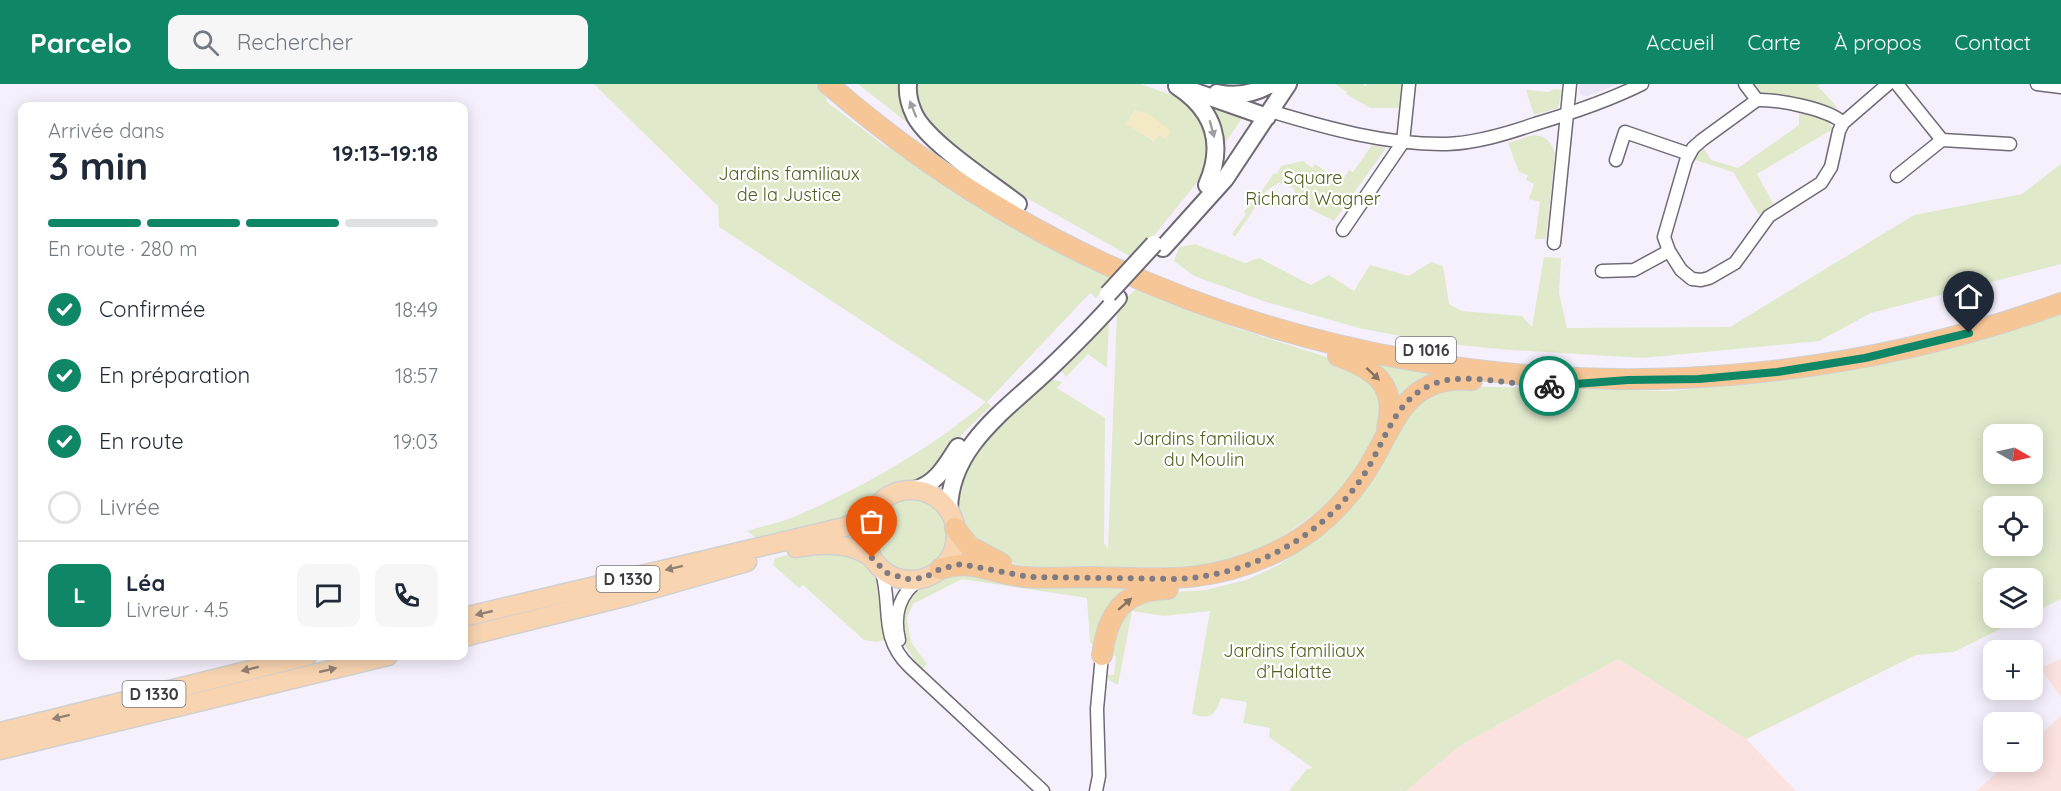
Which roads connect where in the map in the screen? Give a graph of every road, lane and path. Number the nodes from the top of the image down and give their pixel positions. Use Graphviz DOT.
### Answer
graph roads {
  1 [pos="828,84"];
  2 [pos="848,84"];
  3 [pos="908,84"];
  4 [pos="1180,84"];
  5 [pos="1271,84"];
  6 [pos="1277,84"];
  7 [pos="1288,84"];
  8 [pos="1408,84"];
  9 [pos="1570,84"];
  10 [pos="1642,84"];
  11 [pos="1745,84"];
  12 [pos="1888,84"];
  13 [pos="1897,84"];
  14 [pos="2037,84"];
  15 [pos="2061,87"];
  16 [pos="1216,93"];
  17 [pos="1757,100"];
  18 [pos="1264,112"];
  19 [pos="1566,115"];
  20 [pos="1843,123"];
  21 [pos="1942,140"];
  22 [pos="1403,141"];
  23 [pos="2010,144"];
  24 [pos="1689,153"];
  25 [pos="1616,160"];
  26 [pos="1897,177"];
  27 [pos="1207,185"];
  28 [pos="1018,204"];
  29 [pos="1343,230"];
  30 [pos="1554,243"];
  31 [pos="1158,246"];
  32 [pos="1669,251"];
  33 [pos="1602,271"];
  34 [pos="2061,289"];
  35 [pos="1113,296"];
  36 [pos="2061,303"];
  37 [pos="1223,312"];
  38 [pos="1628,380"];
  39 [pos="1384,436"];
  40 [pos="914,490"];
  41 [pos="873,511"];
  42 [pos="952,519"];
  43 [pos="1265,557"];
  44 [pos="877,563"];
  45 [pos="940,569"];
  46 [pos="1062,577"];
  47 [pos="921,578"];
  48 [pos="468,617"];
  49 [pos="468,636"];
  50 [pos="1102,655"];
  51 [pos="291,660"];
  52 [pos="371,660"];
  53 [pos="919,675"];
  54 [pos="0,732"];
  55 [pos="0,750"];
  56 [pos="1098,767"];
  57 [pos="1042,791"];
  58 [pos="1096,791"];
  59 [pos="1103,791"];
  1 -- 37 [label="highway, D 1016"];
  2 -- 28 [label="highway, D 1016"];
  28 -- 3 [label="main road, one-way"];
  4 -- 16 [label="main road"];
  4 -- 18 [label="main road"];
  4 -- 27 [label="main road, one-way"];
  5 -- 16 [label="main road"];
  6 -- 18 [label="main road"];
  7 -- 18 [label="main road"];
  8 -- 22 [label="street"];
  9 -- 19 [label="street"];
  10 -- 19 [label="street"];
  11 -- 17 [label="street"];
  12 -- 20 [label="street"];
  13 -- 21 [label="street"];
  14 -- 15 [label="street"];
  16 -- 18 [label="main road"];
  17 -- 20 [label="street"];
  17 -- 24 [label="street"];
  18 -- 22 [label="street"];
  18 -- 27 [label="main road"];
  18 -- 31 [label="main road"];
  19 -- 22 [label="street"];
  19 -- 30 [label="street"];
  20 -- 32 [label="street"];
  21 -- 23 [label="street"];
  21 -- 26 [label="street"];
  22 -- 29 [label="street"];
  24 -- 25 [label="street"];
  24 -- 32 [label="street"];
  27 -- 31 [label="main road"];
  28 -- 34 [label="highway, D 1016"];
  31 -- 35 [label="main road, bridge"];
  32 -- 33 [label="street"];
  35 -- 40 [label="main road"];
  35 -- 42 [label="main road"];
  36 -- 38 [label="highway, D 1016"];
  37 -- 38 [label="highway, D 1016"];
  37 -- 39 [label="highway, D 1016, one-way"];
  38 -- 39 [label="highway, D 1016"];
  39 -- 43 [label="highway, D 1016"];
  40 -- 41 [label="main road"];
  40 -- 42 [label="main road"];
  41 -- 44 [label="main road"];
  41 -- 48 [label="main road, D 1330, one-way"];
  42 -- 45 [label="main road"];
  42 -- 46 [label="highway, D 1016"];
  43 -- 46 [label="highway, D 1016"];
  50 -- 43 [label="highway, one-way"];
  44 -- 47 [label="main road"];
  44 -- 49 [label="main road, D 1330"];
  44 -- 53 [label="street"];
  45 -- 46 [label="highway, D 1016"];
  45 -- 47 [label="main road"];
  47 -- 53 [label="street"];
  50 -- 56 [label="street"];
  51 -- 54 [label="main road, D 1330, one-way"];
  55 -- 52 [label="main road, D 1330, one-way"];
  53 -- 57 [label="street"];
  56 -- 58 [label="street"];
  56 -- 59 [label="street"];
}
